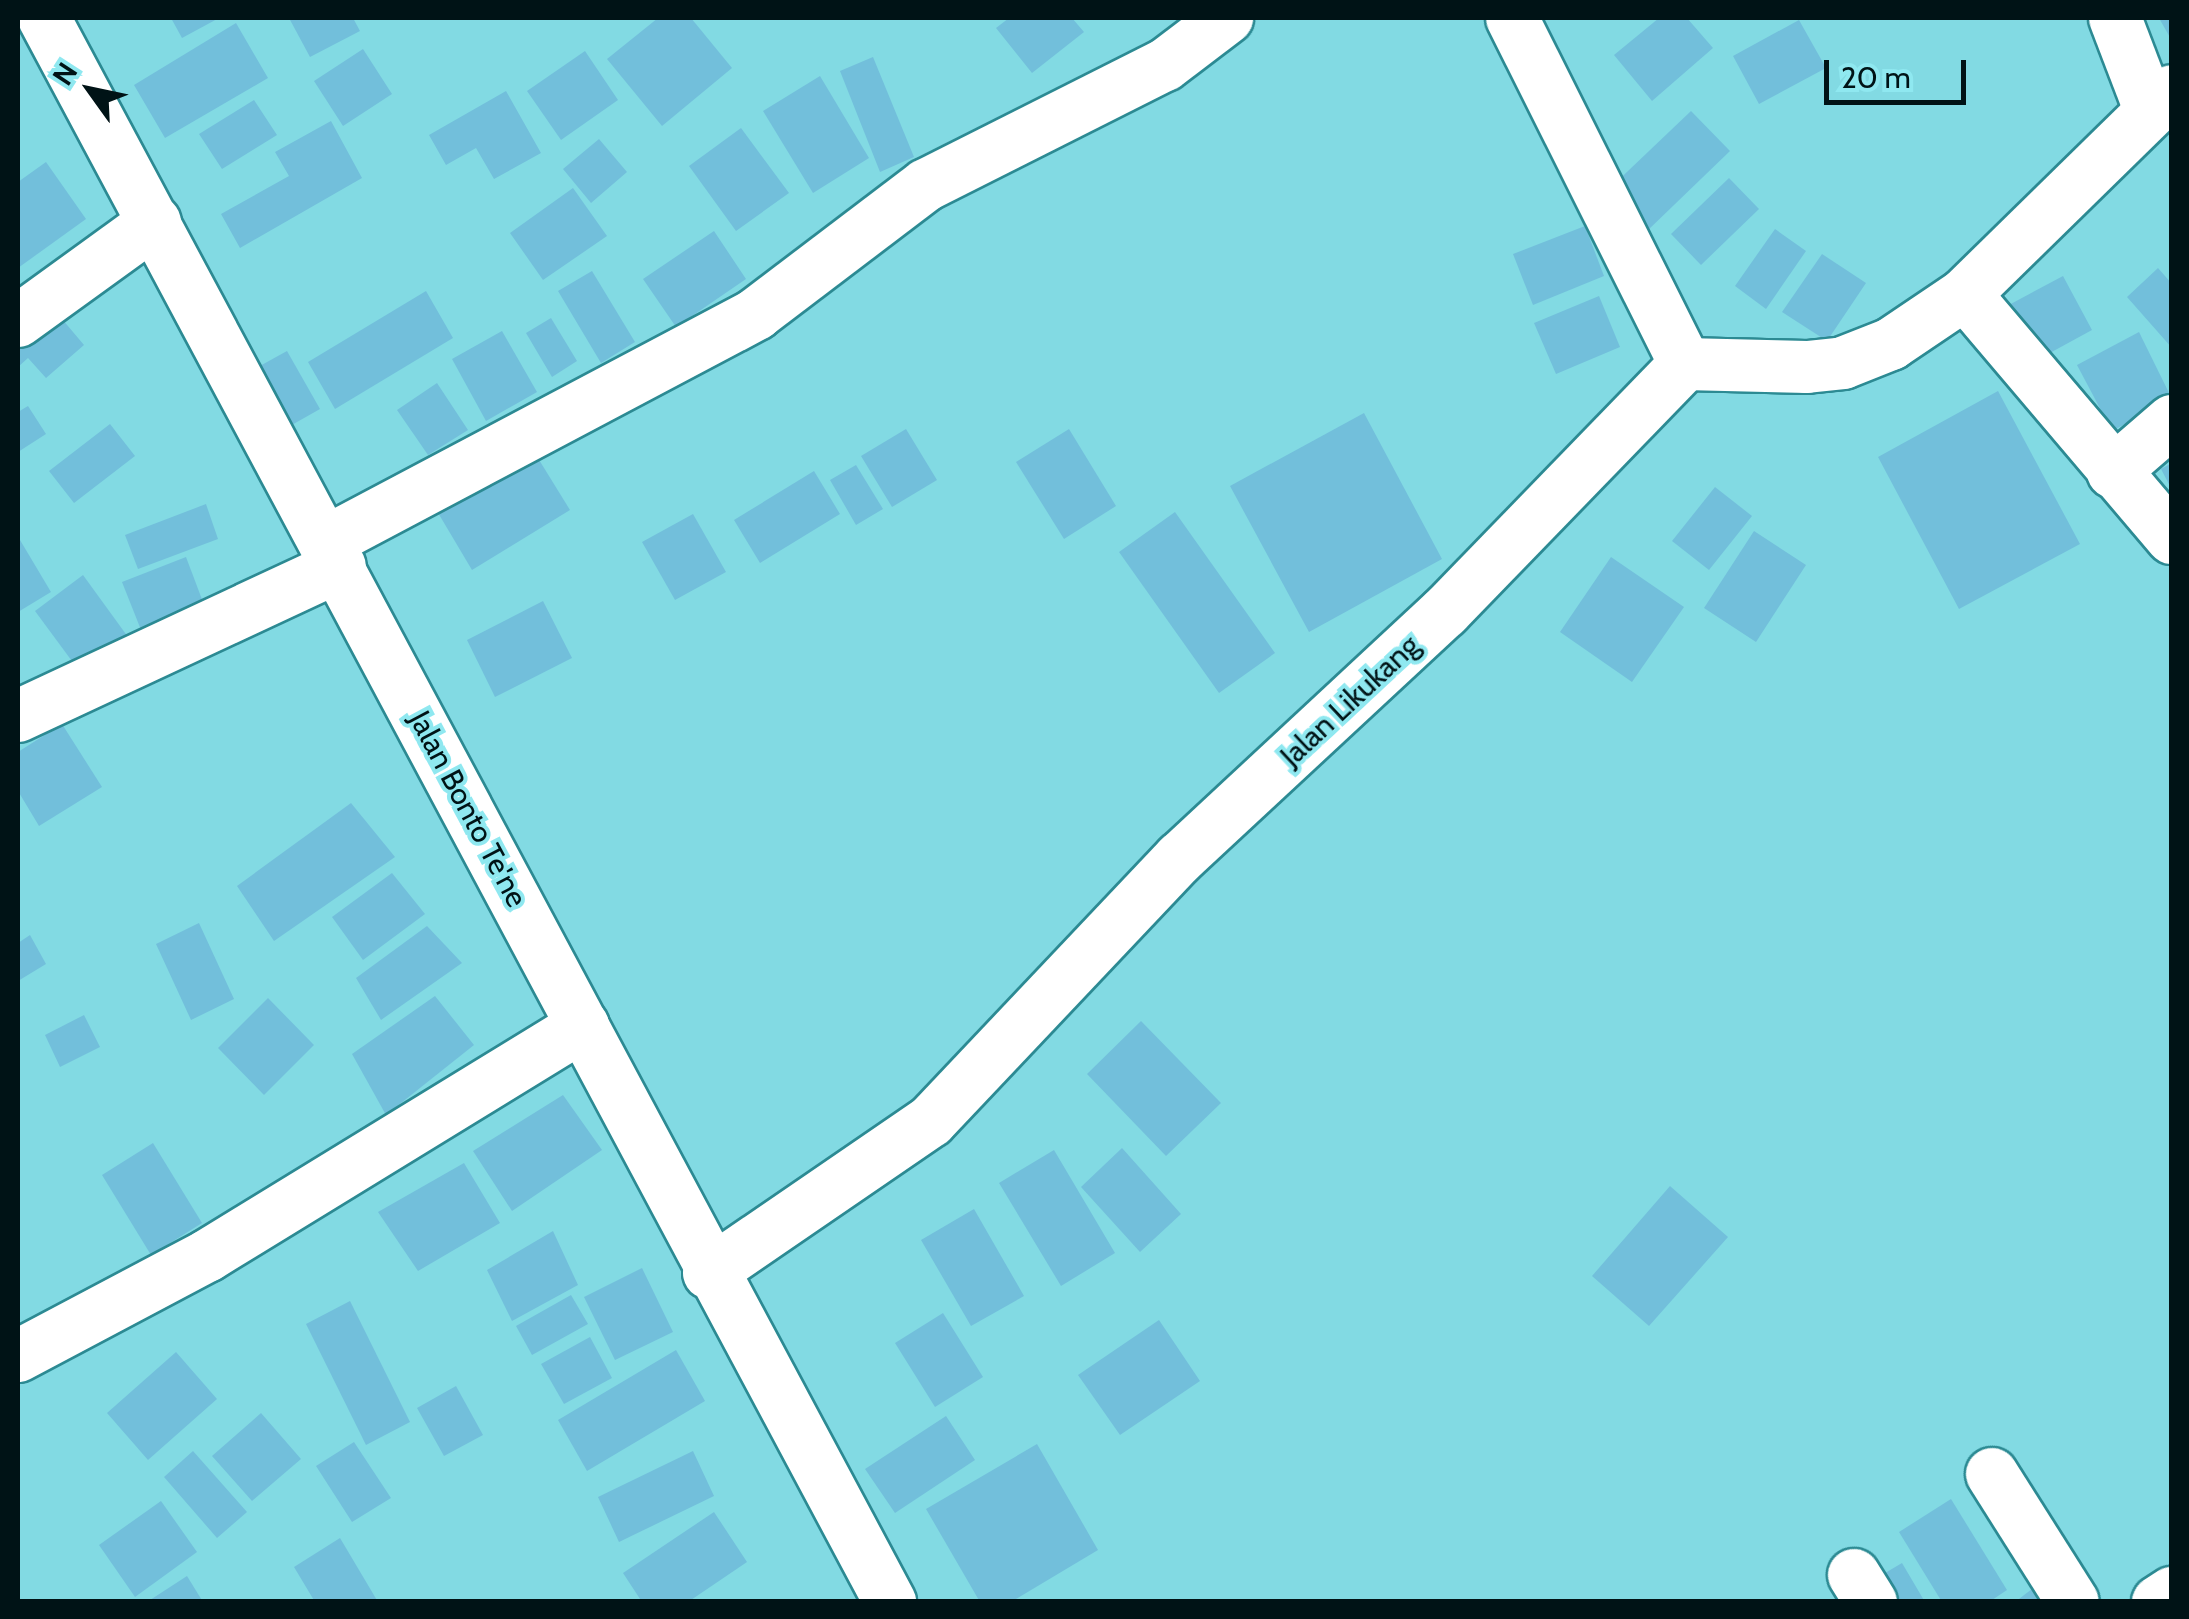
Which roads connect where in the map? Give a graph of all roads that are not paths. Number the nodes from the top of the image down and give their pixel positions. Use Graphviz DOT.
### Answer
graph roads {
  1 [pos="44,18"];
  2 [pos="1228,18"];
  3 [pos="1512,18"];
  4 [pos="2115,18"];
  5 [pos="2160,99"];
  6 [pos="154,222"];
  7 [pos="1965,294"];
  8 [pos="18,321"];
  9 [pos="1685,364"];
  10 [pos="2172,420"];
  11 [pos="2113,472"];
  12 [pos="2172,538"];
  13 [pos="333,554"];
  14 [pos="18,716"];
  15 [pos="584,1026"];
  16 [pos="709,1273"];
  17 [pos="18,1356"];
  18 [pos="1992,1474"];
  19 [pos="2172,1593"];
  20 [pos="890,1602"];
  21 [pos="2074,1602"];
  22 [pos="2158,1602"];
  1 -- 6 [label="street, Jalan Bonto Te'ne"];
  2 -- 13 [label="street"];
  3 -- 9 [label="street"];
  4 -- 5 [label="street"];
  5 -- 7 [label="street"];
  6 -- 8 [label="street"];
  6 -- 13 [label="street, Jalan Bonto Te'ne"];
  7 -- 9 [label="street"];
  7 -- 11 [label="street"];
  9 -- 16 [label="street, Jalan Likukang"];
  10 -- 11 [label="street"];
  11 -- 12 [label="street"];
  13 -- 14 [label="street"];
  13 -- 15 [label="street, Jalan Bonto Te'ne"];
  15 -- 16 [label="street, Jalan Bonto Te'ne"];
  15 -- 17 [label="street"];
  16 -- 20 [label="street, Jalan Bonto Te'ne"];
  18 -- 21 [label="street"];
  19 -- 22 [label="street"];
}
